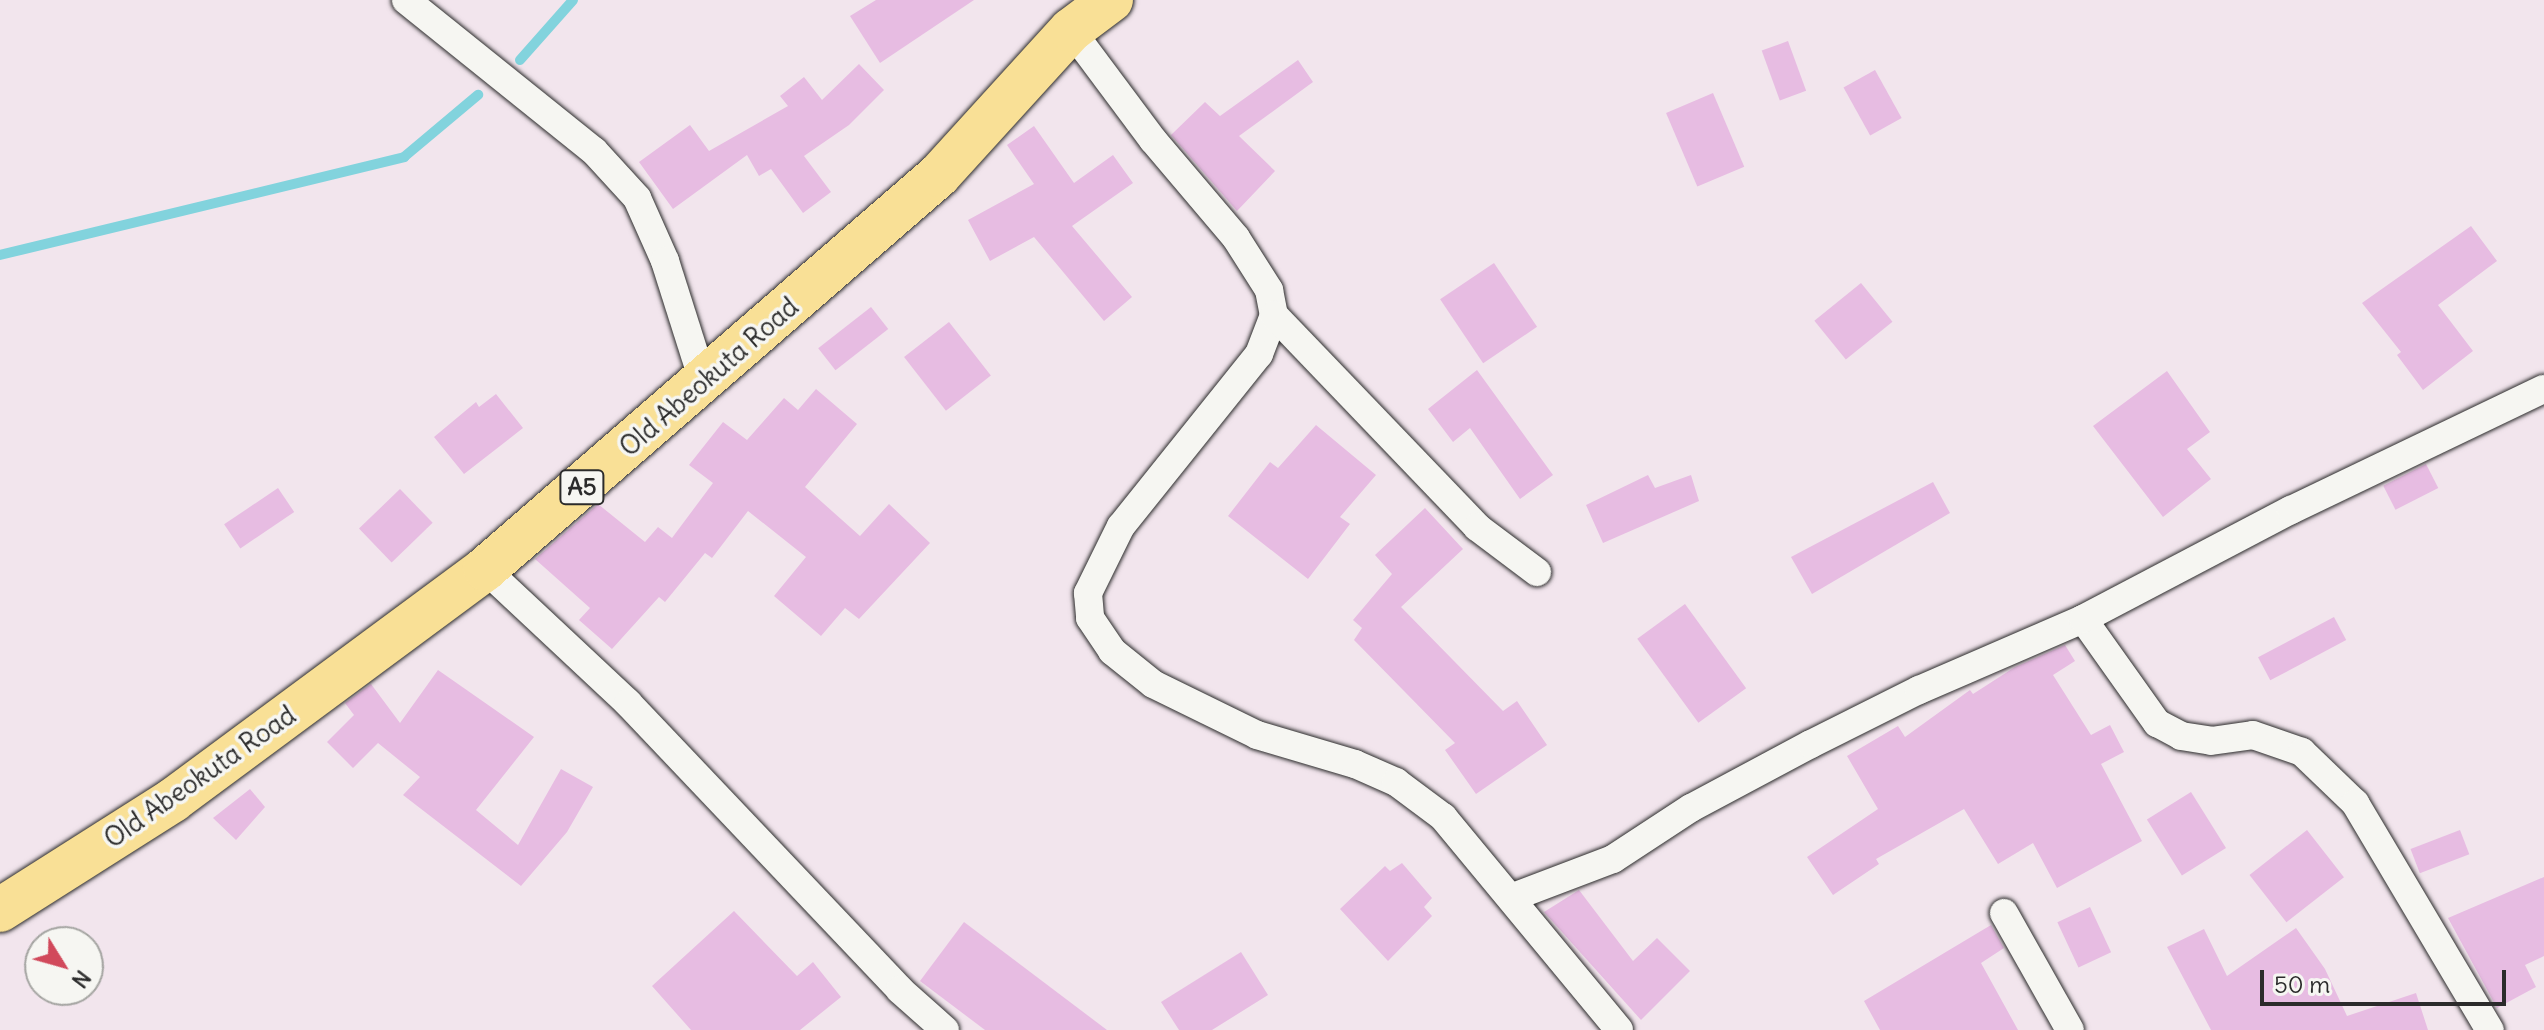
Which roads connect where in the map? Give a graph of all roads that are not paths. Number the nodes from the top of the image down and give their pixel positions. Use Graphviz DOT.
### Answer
graph roads {
  1 [pos="406,0"];
  2 [pos="1111,0"];
  3 [pos="1071,30"];
  4 [pos="1274,315"];
  5 [pos="704,384"];
  6 [pos="2544,389"];
  7 [pos="485,569"];
  8 [pos="1537,572"];
  9 [pos="2083,619"];
  10 [pos="1513,897"];
  11 [pos="0,910"];
  12 [pos="2004,913"];
  13 [pos="945,1030"];
  14 [pos="1619,1030"];
  15 [pos="2070,1030"];
  16 [pos="2490,1030"];
  1 -- 5 [label="street"];
  2 -- 3 [label="highway, Old Abeokuta Road / A5"];
  3 -- 4 [label="street"];
  3 -- 5 [label="highway, Old Abeokuta Road / A5"];
  4 -- 8 [label="street"];
  4 -- 10 [label="street"];
  5 -- 7 [label="highway, Old Abeokuta Road / A5"];
  6 -- 9 [label="street"];
  7 -- 11 [label="highway, Old Abeokuta Road / A5"];
  7 -- 13 [label="street"];
  9 -- 10 [label="street"];
  9 -- 16 [label="street"];
  10 -- 14 [label="street"];
  12 -- 15 [label="street"];
}
